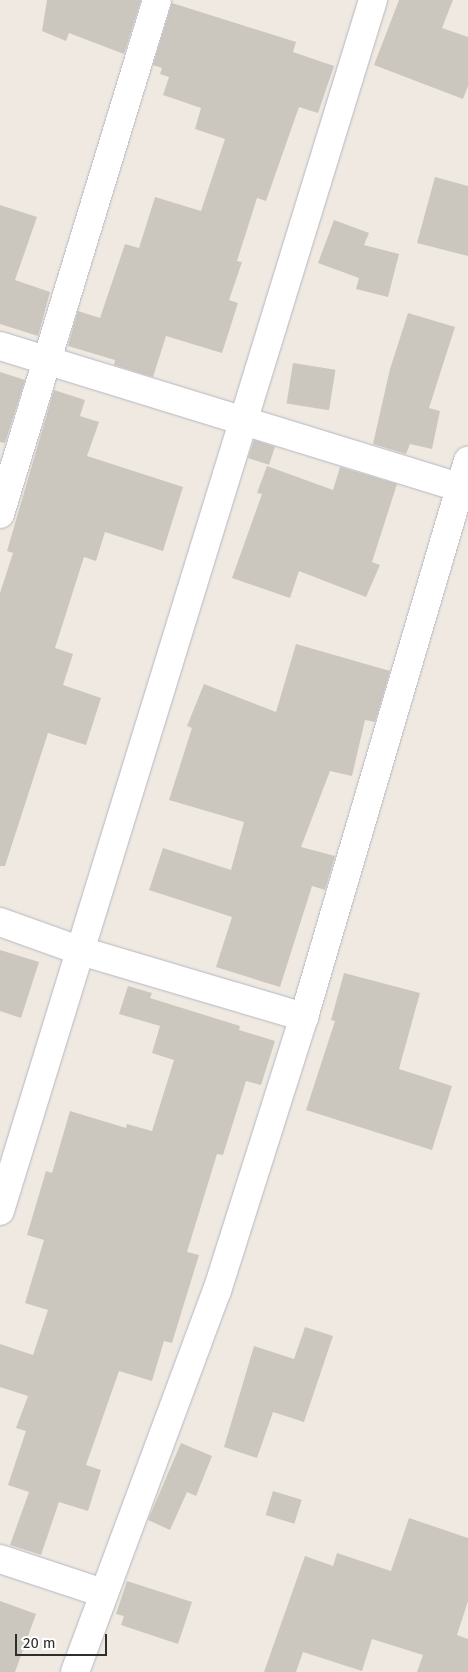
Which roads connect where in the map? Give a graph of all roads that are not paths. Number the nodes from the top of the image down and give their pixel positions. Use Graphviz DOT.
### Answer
graph roads {
  1 [pos="157,0"];
  2 [pos="373,0"];
  3 [pos="0,346"];
  4 [pos="47,360"];
  5 [pos="245,422"];
  6 [pos="468,461"];
  7 [pos="459,487"];
  8 [pos="0,514"];
  9 [pos="0,922"];
  10 [pos="81,951"];
  11 [pos="304,1017"];
  12 [pos="0,1211"];
  13 [pos="0,1560"];
  14 [pos="103,1593"];
  15 [pos="75,1672"];
  1 -- 4 [label="street"];
  2 -- 5 [label="street"];
  3 -- 4 [label="street"];
  4 -- 5 [label="street"];
  4 -- 8 [label="street"];
  5 -- 7 [label="street"];
  5 -- 10 [label="street"];
  6 -- 7 [label="street"];
  7 -- 11 [label="street"];
  9 -- 10 [label="street"];
  10 -- 11 [label="street"];
  10 -- 12 [label="street"];
  11 -- 14 [label="street"];
  13 -- 14 [label="street"];
  14 -- 15 [label="street"];
}
